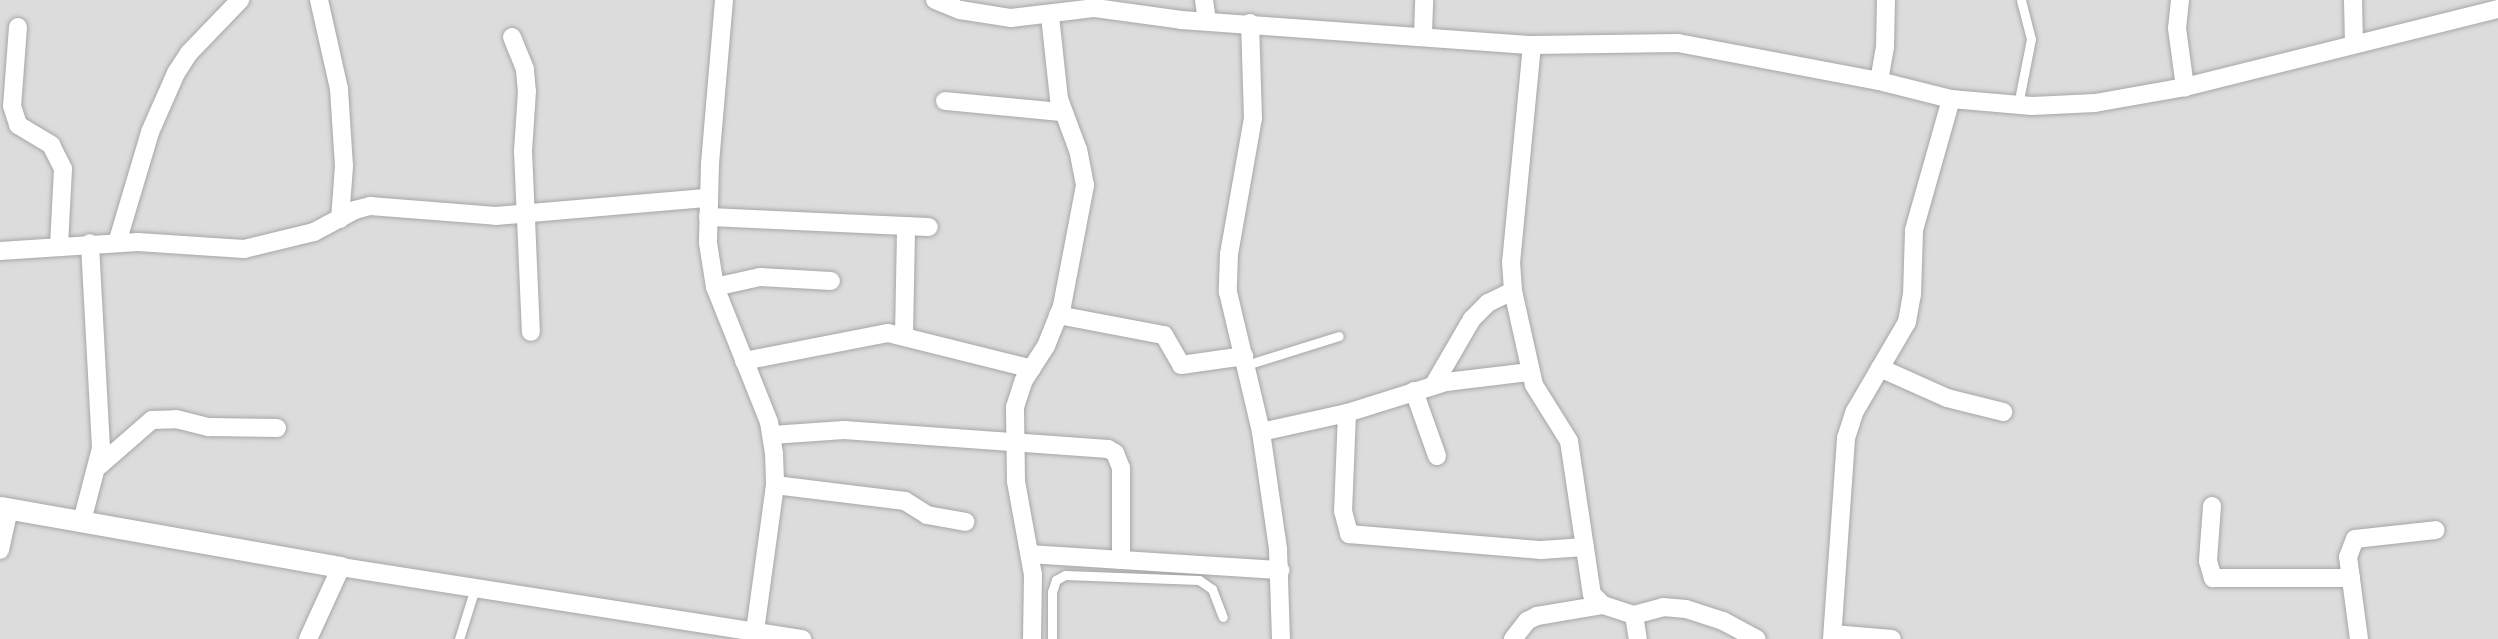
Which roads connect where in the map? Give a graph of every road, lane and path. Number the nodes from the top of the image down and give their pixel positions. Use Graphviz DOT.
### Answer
graph roads {
  1 [pos="240,0"];
  2 [pos="318,0"];
  3 [pos="724,0"];
  4 [pos="935,0"];
  5 [pos="1204,0"];
  6 [pos="1424,0"];
  7 [pos="1886,0"];
  8 [pos="2020,0"];
  9 [pos="2180,0"];
  10 [pos="2353,0"];
  11 [pos="1075,5"];
  12 [pos="2498,9"];
  13 [pos="1050,16"];
  14 [pos="1207,21"];
  15 [pos="1250,23"];
  16 [pos="18,27"];
  17 [pos="1423,34"];
  18 [pos="512,37"];
  19 [pos="2354,44"];
  20 [pos="1532,45"];
  21 [pos="1879,81"];
  22 [pos="2185,87"];
  23 [pos="1951,99"];
  24 [pos="945,101"];
  25 [pos="2018,105"];
  26 [pos="1062,112"];
  27 [pos="708,198"];
  28 [pos="528,213"];
  29 [pos="708,217"];
  30 [pos="340,219"];
  31 [pos="906,226"];
  32 [pos="929,227"];
  33 [pos="90,243"];
  34 [pos="117,243"];
  35 [pos="59,246"];
  36 [pos="0,251"];
  37 [pos="831,281"];
  38 [pos="715,287"];
  39 [pos="1513,291"];
  40 [pos="1058,315"];
  41 [pos="531,332"];
  42 [pos="904,335"];
  43 [pos="1339,336"];
  44 [pos="744,361"];
  45 [pos="1245,361"];
  46 [pos="1880,368"];
  47 [pos="1032,369"];
  48 [pos="1530,372"];
  49 [pos="1433,386"];
  50 [pos="1414,391"];
  51 [pos="2003,411"];
  52 [pos="1347,412"];
  53 [pos="277,428"];
  54 [pos="1261,432"];
  55 [pos="772,435"];
  56 [pos="1014,440"];
  57 [pos="1437,456"];
  58 [pos="99,466"];
  59 [pos="775,485"];
  60 [pos="2212,506"];
  61 [pos="5,508"];
  62 [pos="82,521"];
  63 [pos="965,522"];
  64 [pos="2436,530"];
  65 [pos="1585,547"];
  66 [pos="0,550"];
  67 [pos="1030,554"];
  68 [pos="1121,560"];
  69 [pos="340,567"];
  70 [pos="1280,570"];
  71 [pos="2351,578"];
  72 [pos="475,588"];
  73 [pos="1603,604"];
  74 [pos="1634,615"];
  75 [pos="1223,617"];
  76 [pos="754,635"];
  77 [pos="1833,637"];
  78 [pos="309,639"];
  79 [pos="459,639"];
  80 [pos="801,639"];
  81 [pos="1032,639"];
  82 [pos="1052,639"];
  83 [pos="1281,639"];
  84 [pos="1513,639"];
  85 [pos="1638,639"];
  86 [pos="1757,639"];
  87 [pos="1892,639"];
  88 [pos="2359,639"];
  1 -- 34 [label="street"];
  2 -- 30 [label="street"];
  3 -- 27 [label="street"];
  4 -- 13 [label="street"];
  5 -- 14 [label="street"];
  6 -- 17 [label="street"];
  7 -- 21 [label="street"];
  8 -- 25 [label="lane"];
  9 -- 22 [label="street"];
  10 -- 19 [label="street"];
  11 -- 13 [label="street"];
  11 -- 14 [label="street"];
  12 -- 19 [label="street"];
  13 -- 26 [label="street"];
  14 -- 15 [label="street"];
  15 -- 17 [label="street"];
  15 -- 45 [label="street"];
  16 -- 35 [label="street"];
  17 -- 20 [label="street"];
  18 -- 28 [label="street"];
  19 -- 22 [label="street"];
  20 -- 21 [label="street"];
  20 -- 39 [label="street"];
  21 -- 23 [label="street"];
  22 -- 25 [label="street"];
  23 -- 25 [label="street"];
  23 -- 46 [label="street"];
  24 -- 26 [label="street"];
  26 -- 40 [label="street"];
  27 -- 28 [label="street"];
  27 -- 29 [label="street"];
  28 -- 30 [label="street"];
  28 -- 41 [label="street"];
  29 -- 31 [label="street"];
  29 -- 38 [label="street"];
  30 -- 34 [label="street"];
  31 -- 32 [label="street"];
  31 -- 42 [label="street"];
  33 -- 34 [label="street"];
  33 -- 35 [label="street"];
  33 -- 58 [label="street"];
  35 -- 36 [label="street"];
  37 -- 38 [label="street"];
  38 -- 44 [label="street"];
  39 -- 48 [label="street"];
  39 -- 49 [label="street"];
  40 -- 45 [label="street"];
  40 -- 47 [label="street"];
  42 -- 44 [label="street"];
  42 -- 47 [label="street"];
  43 -- 45 [label="lane"];
  44 -- 55 [label="street"];
  45 -- 54 [label="street"];
  46 -- 51 [label="street"];
  46 -- 77 [label="street"];
  47 -- 56 [label="street"];
  48 -- 49 [label="street"];
  48 -- 65 [label="street"];
  49 -- 50 [label="street"];
  50 -- 52 [label="street"];
  50 -- 57 [label="street"];
  52 -- 54 [label="street"];
  52 -- 65 [label="street"];
  53 -- 58 [label="street"];
  54 -- 70 [label="street"];
  55 -- 56 [label="street"];
  55 -- 59 [label="street"];
  56 -- 67 [label="street"];
  56 -- 68 [label="street"];
  58 -- 62 [label="street"];
  59 -- 63 [label="street"];
  59 -- 76 [label="street"];
  60 -- 71 [label="street"];
  61 -- 62 [label="street"];
  61 -- 66 [label="street"];
  62 -- 69 [label="street"];
  64 -- 71 [label="street"];
  65 -- 73 [label="street"];
  67 -- 68 [label="street"];
  67 -- 81 [label="street"];
  68 -- 70 [label="street"];
  69 -- 72 [label="street"];
  69 -- 78 [label="street"];
  70 -- 83 [label="street"];
  71 -- 88 [label="street"];
  72 -- 76 [label="street"];
  72 -- 79 [label="lane"];
  73 -- 74 [label="street"];
  73 -- 84 [label="street"];
  74 -- 85 [label="street"];
  74 -- 86 [label="street"];
  75 -- 82 [label="lane"];
  76 -- 80 [label="street"];
  77 -- 87 [label="street"];
}
